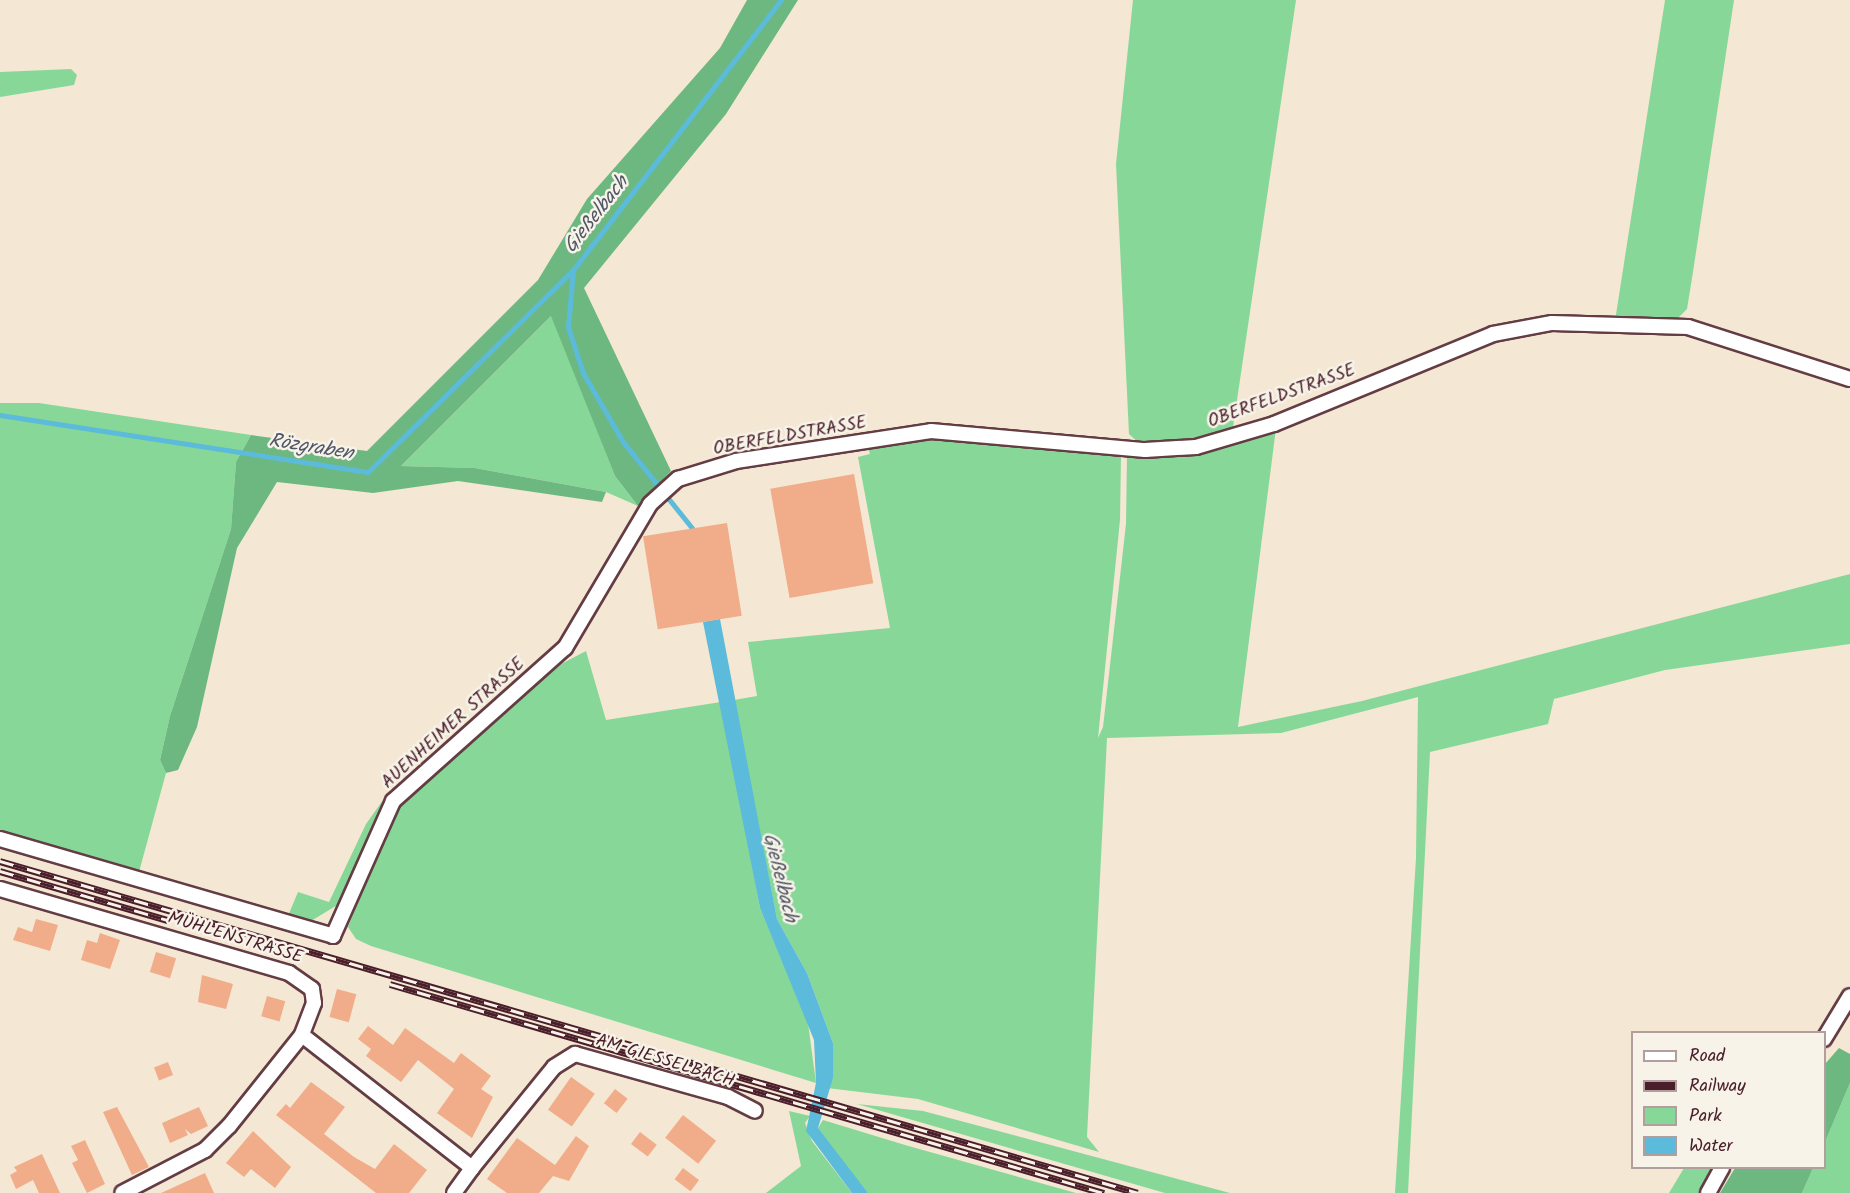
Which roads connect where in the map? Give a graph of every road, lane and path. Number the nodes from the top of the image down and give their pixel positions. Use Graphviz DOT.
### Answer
graph roads {
  1 [pos="1850,379"];
  2 [pos="678,479"];
  3 [pos="0,839"];
  4 [pos="0,889"];
  5 [pos="1850,996"];
  6 [pos="302,1035"];
  7 [pos="1826,1036"];
  8 [pos="755,1111"];
  9 [pos="472,1168"];
  10 [pos="1721,1169"];
  11 [pos="122,1193"];
  12 [pos="454,1193"];
  13 [pos="1708,1193"];
  1 -- 2 [label="street, OBERFELDSTRASSE"];
  2 -- 3 [label="street, AUENHEIMER STRASSE"];
  4 -- 6 [label="street, MÜHLENSTRASSE"];
  5 -- 7 [label="street"];
  6 -- 9 [label="street"];
  6 -- 11 [label="street, MÜHLENSTRASSE"];
  8 -- 9 [label="street, AM GIESSELBACH"];
  9 -- 12 [label="street, AM GIESSELBACH"];
  10 -- 13 [label="street"];
}
